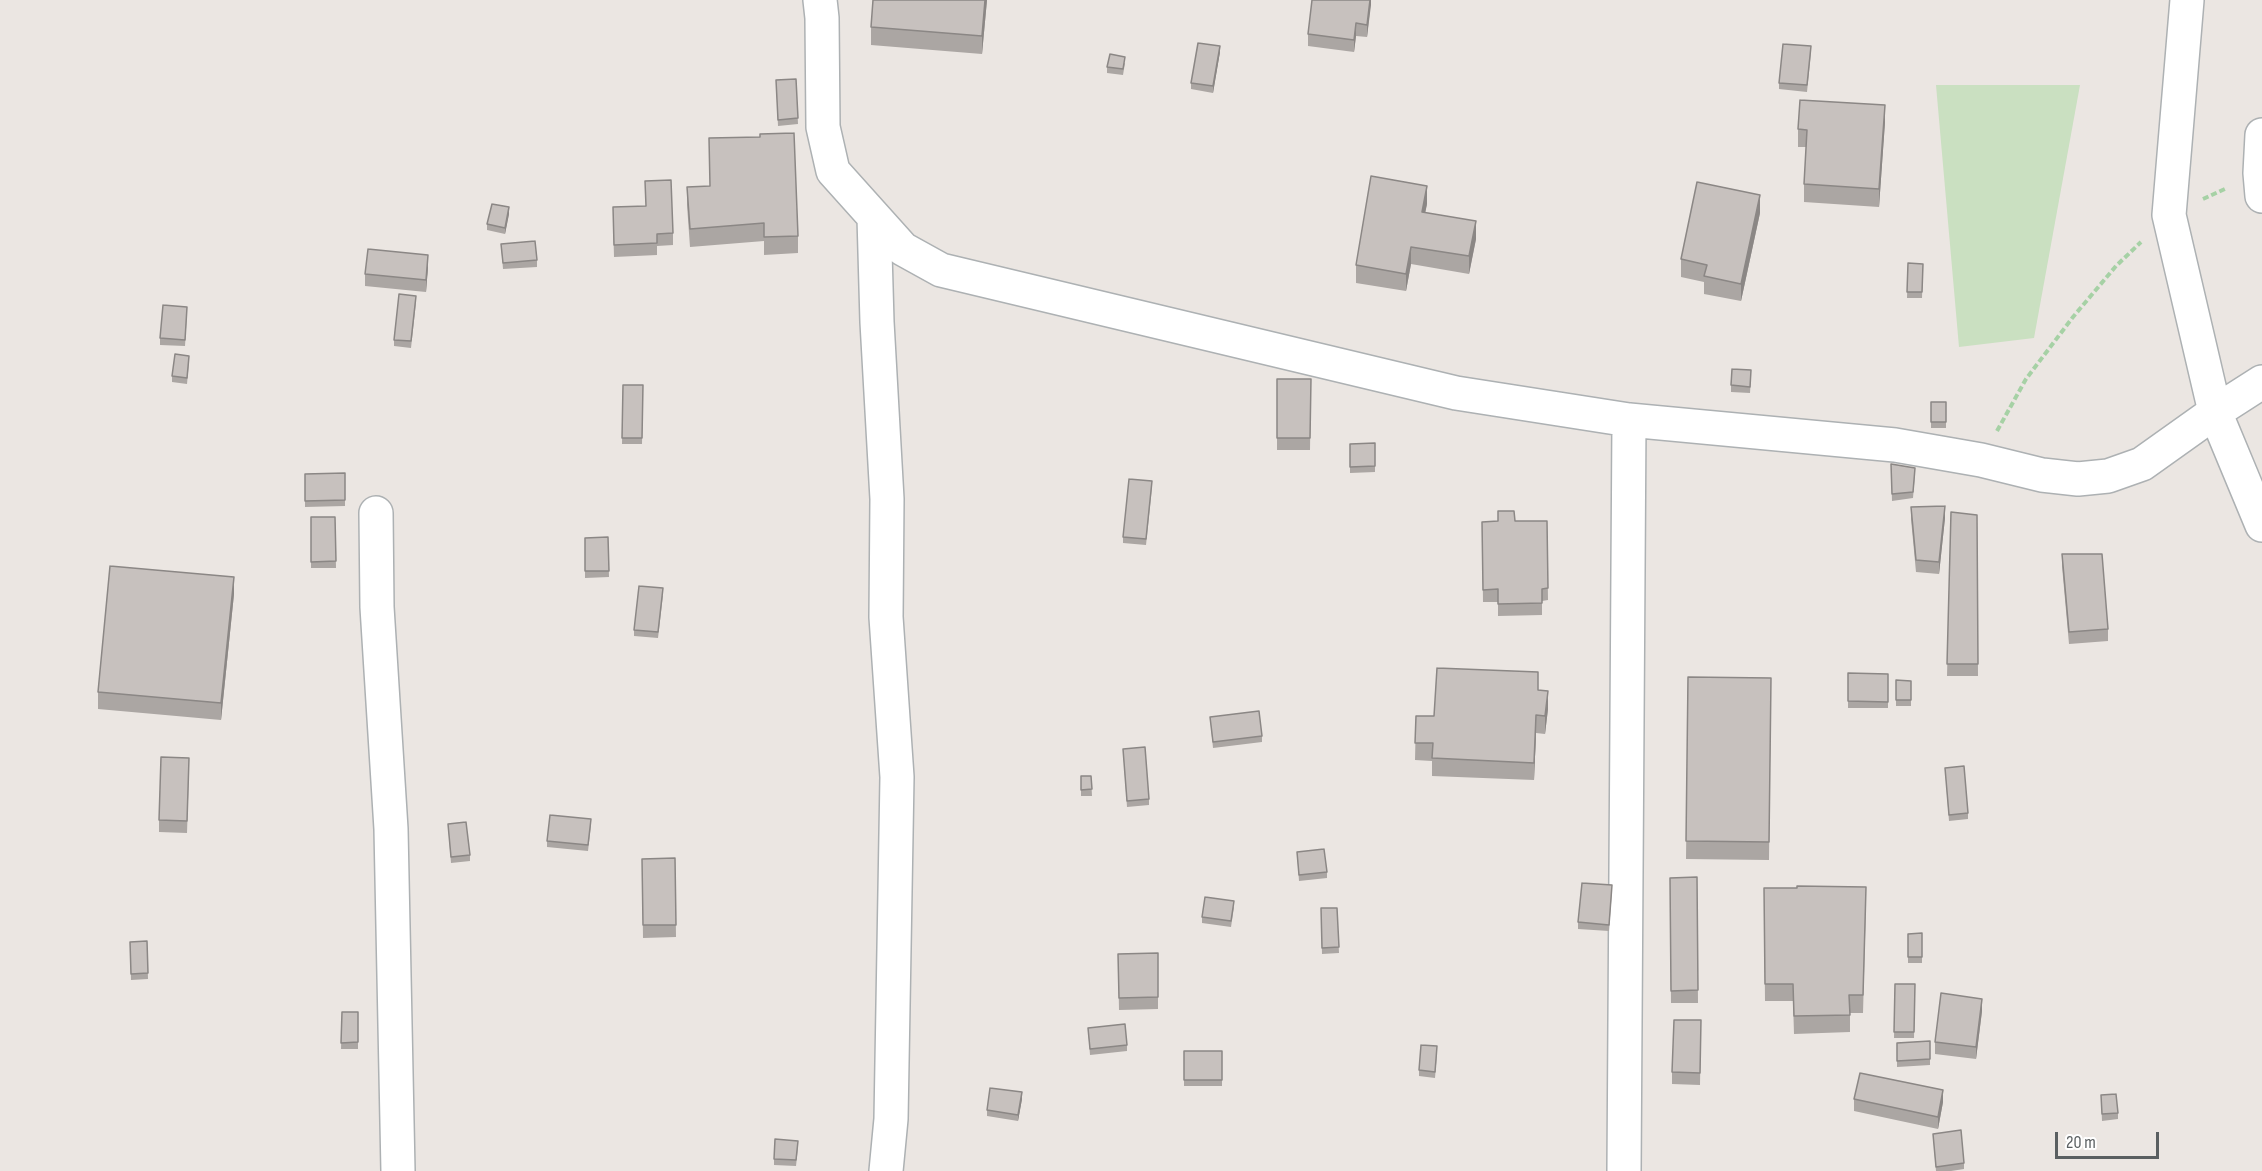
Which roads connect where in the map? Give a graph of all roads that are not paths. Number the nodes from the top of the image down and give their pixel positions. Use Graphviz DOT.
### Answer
graph roads {
  1 [pos="820,0"];
  2 [pos="2187,0"];
  3 [pos="2262,135"];
  4 [pos="2261,184"];
  5 [pos="874,217"];
  6 [pos="2262,382"];
  7 [pos="2215,412"];
  8 [pos="1629,420"];
  9 [pos="376,513"];
  10 [pos="2262,525"];
  11 [pos="398,1171"];
  12 [pos="886,1171"];
  13 [pos="1624,1171"];
  1 -- 5 [label="street"];
  2 -- 7 [label="street"];
  3 -- 4 [label="street"];
  5 -- 8 [label="street"];
  5 -- 12 [label="street"];
  6 -- 7 [label="street"];
  7 -- 8 [label="street"];
  7 -- 10 [label="street"];
  8 -- 13 [label="street"];
  9 -- 11 [label="street"];
}
